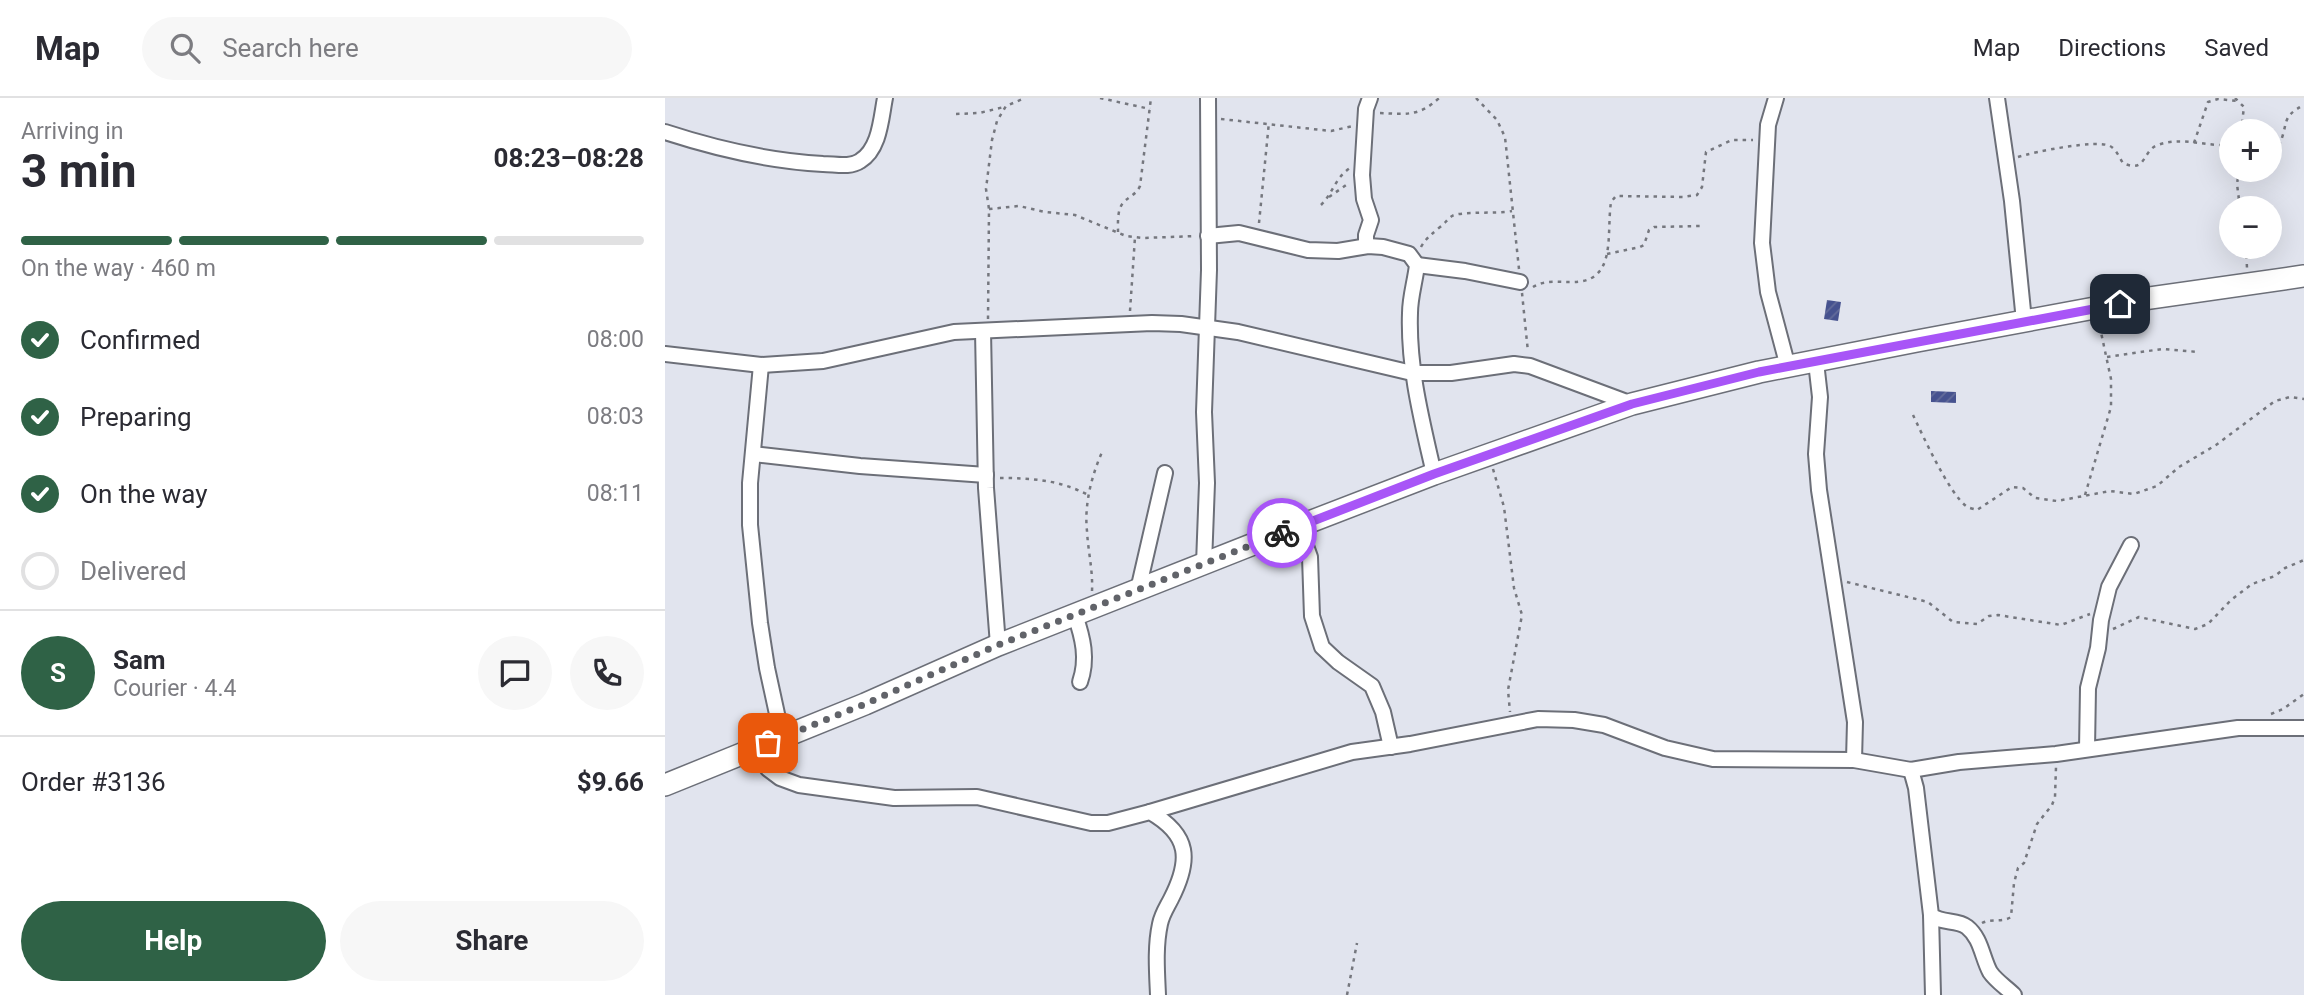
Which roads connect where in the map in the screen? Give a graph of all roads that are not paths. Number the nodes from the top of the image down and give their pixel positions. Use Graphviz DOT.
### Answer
graph roads {
  1 [pos="885,98"];
  2 [pos="1208,98"];
  3 [pos="1370,98"];
  4 [pos="1776,98"];
  5 [pos="1997,98"];
  6 [pos="665,132"];
  7 [pos="1208,235"];
  8 [pos="1366,246"];
  9 [pos="1416,262"];
  10 [pos="2304,276"];
  11 [pos="1520,282"];
  12 [pos="2024,321"];
  13 [pos="1207,326"];
  14 [pos="985,331"];
  15 [pos="665,354"];
  16 [pos="1817,362"];
  17 [pos="761,365"];
  18 [pos="1788,367"];
  19 [pos="1412,373"];
  20 [pos="1632,404"];
  21 [pos="753,454"];
  22 [pos="1165,473"];
  23 [pos="1434,474"];
  24 [pos="986,476"];
  25 [pos="1299,526"];
  26 [pos="2131,545"];
  27 [pos="1204,564"];
  28 [pos="1138,590"];
  29 [pos="1083,612"];
  30 [pos="998,645"];
  31 [pos="1080,682"];
  32 [pos="2304,728"];
  33 [pos="782,737"];
  34 [pos="1391,747"];
  35 [pos="754,750"];
  36 [pos="2087,750"];
  37 [pos="1854,760"];
  38 [pos="1911,770"];
  39 [pos="665,785"];
  40 [pos="1150,812"];
  41 [pos="1931,915"];
  42 [pos="1158,995"];
  43 [pos="1933,995"];
  44 [pos="2014,995"];
  1 -- 6 [label="street"];
  2 -- 7 [label="street"];
  3 -- 8 [label="street"];
  4 -- 18 [label="street"];
  5 -- 12 [label="street"];
  7 -- 8 [label="street"];
  7 -- 13 [label="street"];
  8 -- 9 [label="street"];
  9 -- 11 [label="street"];
  9 -- 19 [label="street"];
  10 -- 12 [label="street"];
  12 -- 16 [label="street"];
  13 -- 14 [label="street"];
  13 -- 19 [label="street"];
  13 -- 27 [label="street"];
  14 -- 17 [label="street"];
  14 -- 24 [label="street"];
  15 -- 17 [label="street"];
  16 -- 18 [label="street"];
  16 -- 37 [label="street"];
  17 -- 21 [label="street"];
  18 -- 20 [label="street"];
  19 -- 20 [label="street"];
  19 -- 23 [label="street"];
  20 -- 23 [label="street"];
  21 -- 24 [label="street"];
  21 -- 33 [label="street"];
  22 -- 28 [label="street"];
  23 -- 25 [label="street"];
  24 -- 30 [label="street"];
  25 -- 27 [label="street"];
  25 -- 34 [label="street"];
  26 -- 36 [label="street"];
  27 -- 28 [label="street"];
  28 -- 29 [label="street"];
  29 -- 30 [label="street"];
  29 -- 31 [label="street"];
  30 -- 33 [label="street"];
  32 -- 36 [label="street"];
  33 -- 35 [label="street"];
  34 -- 37 [label="street"];
  34 -- 40 [label="street"];
  35 -- 39 [label="street"];
  35 -- 40 [label="street"];
  36 -- 38 [label="street"];
  37 -- 38 [label="street"];
  38 -- 41 [label="street"];
  40 -- 42 [label="street"];
  41 -- 43 [label="street"];
  41 -- 44 [label="street"];
}
